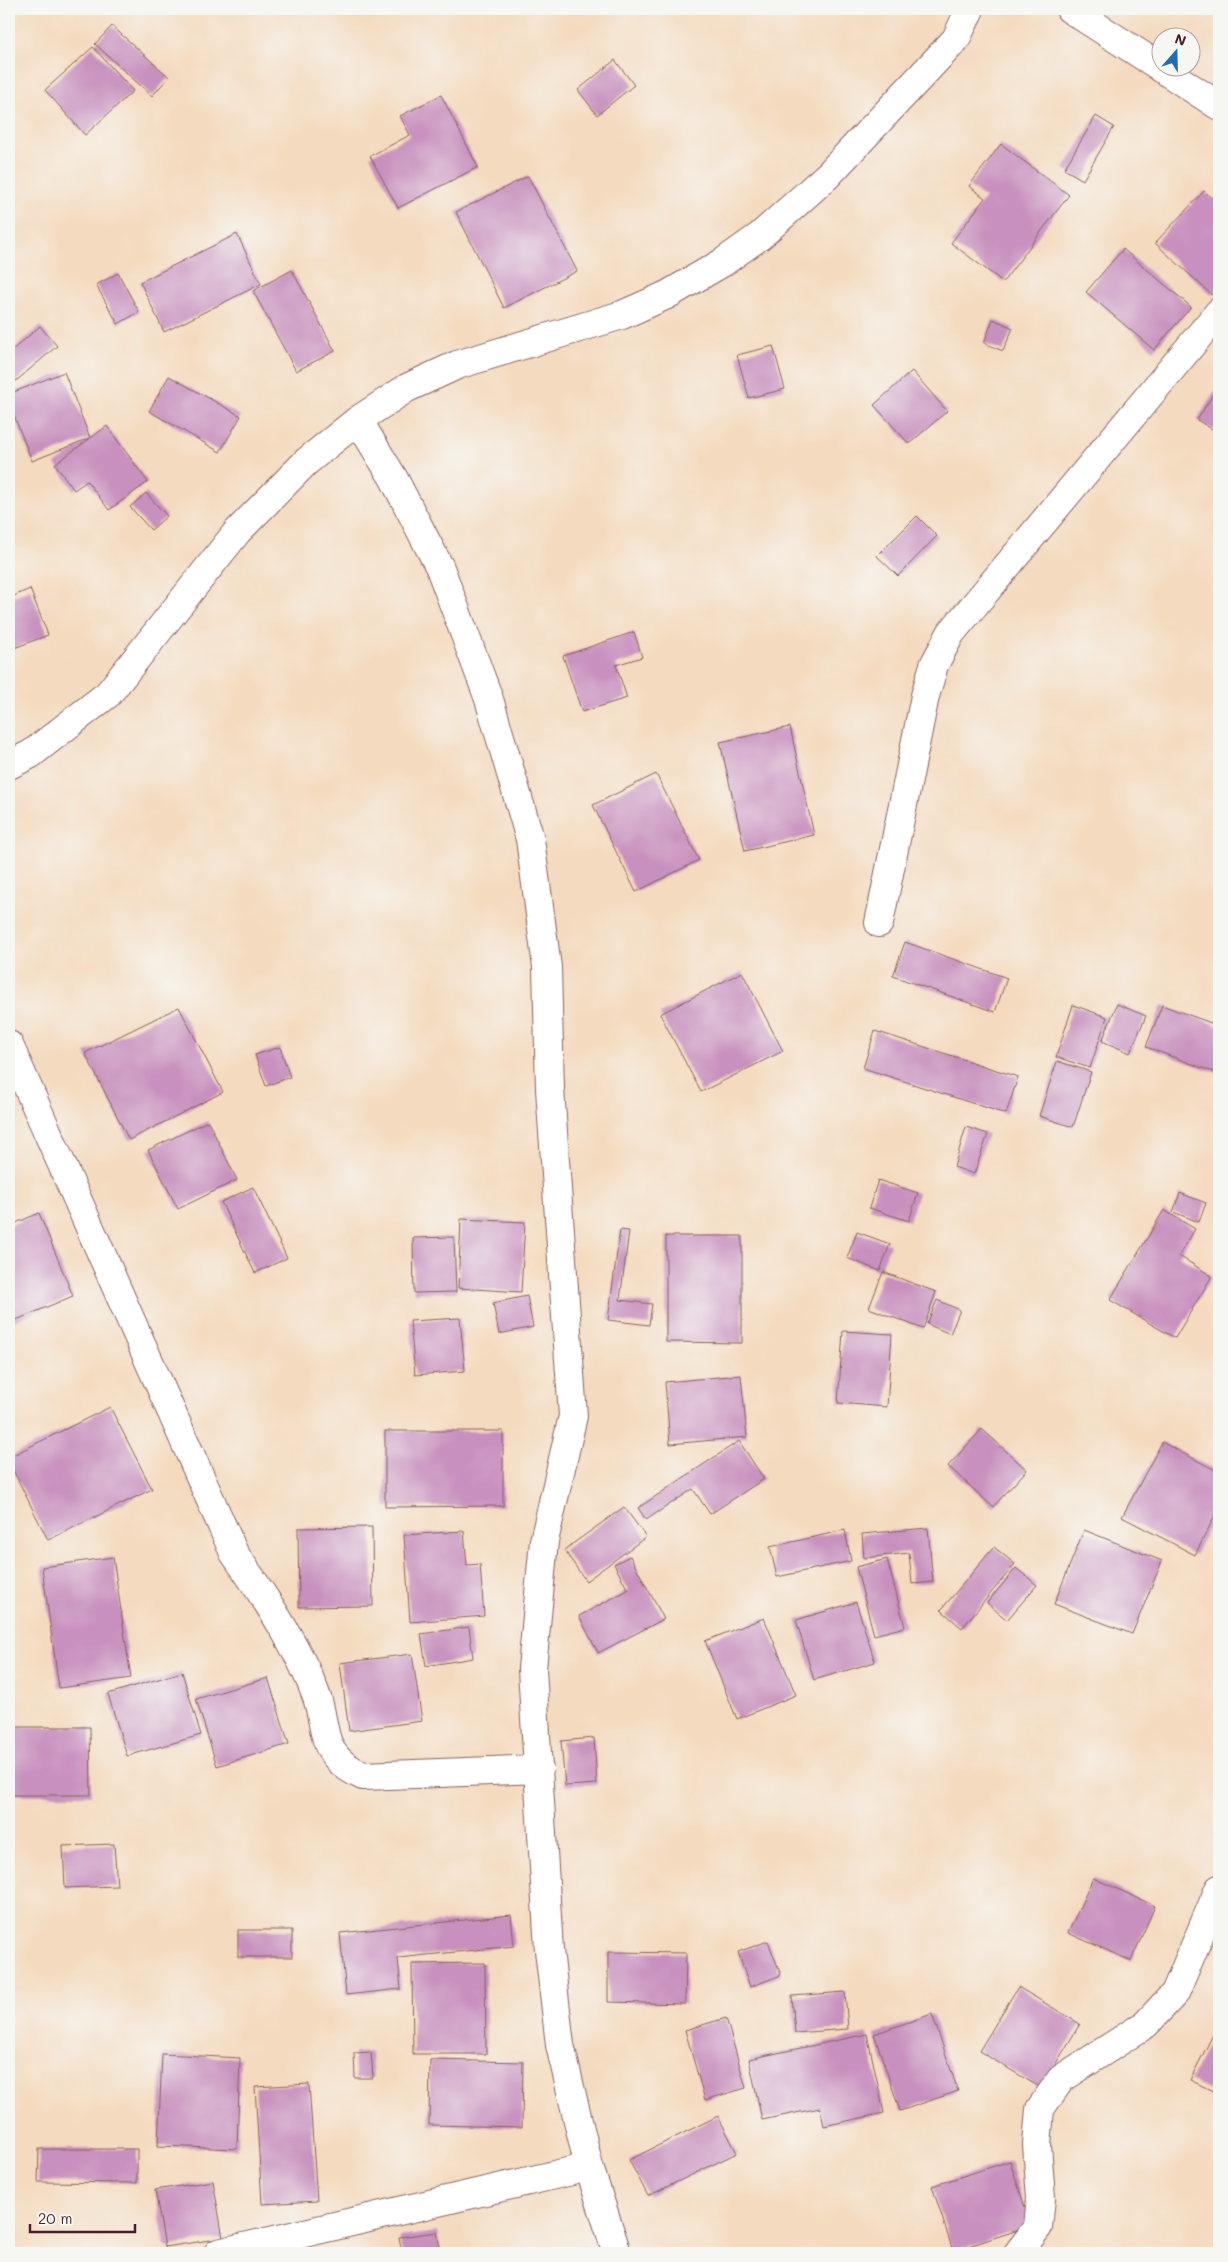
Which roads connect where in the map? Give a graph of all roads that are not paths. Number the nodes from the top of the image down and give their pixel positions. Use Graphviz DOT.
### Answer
graph roads {
  1 [pos="970,9"];
  2 [pos="1070,9"];
  3 [pos="1150,60"];
  4 [pos="1177,78"];
  5 [pos="1219,106"];
  6 [pos="1219,312"];
  7 [pos="358,420"];
  8 [pos="9,765"];
  9 [pos="879,923"];
  10 [pos="9,1044"];
  11 [pos="539,1769"];
  12 [pos="1219,1889"];
  13 [pos="589,2167"];
  14 [pos="218,2253"];
  15 [pos="617,2253"];
  16 [pos="1018,2253"];
  1 -- 7 [label="street"];
  2 -- 3 [label="street"];
  4 -- 5 [label="street"];
  6 -- 9 [label="street"];
  7 -- 8 [label="street"];
  7 -- 11 [label="street"];
  10 -- 11 [label="street"];
  11 -- 13 [label="street"];
  12 -- 16 [label="street"];
  13 -- 14 [label="street"];
  13 -- 15 [label="street"];
}
